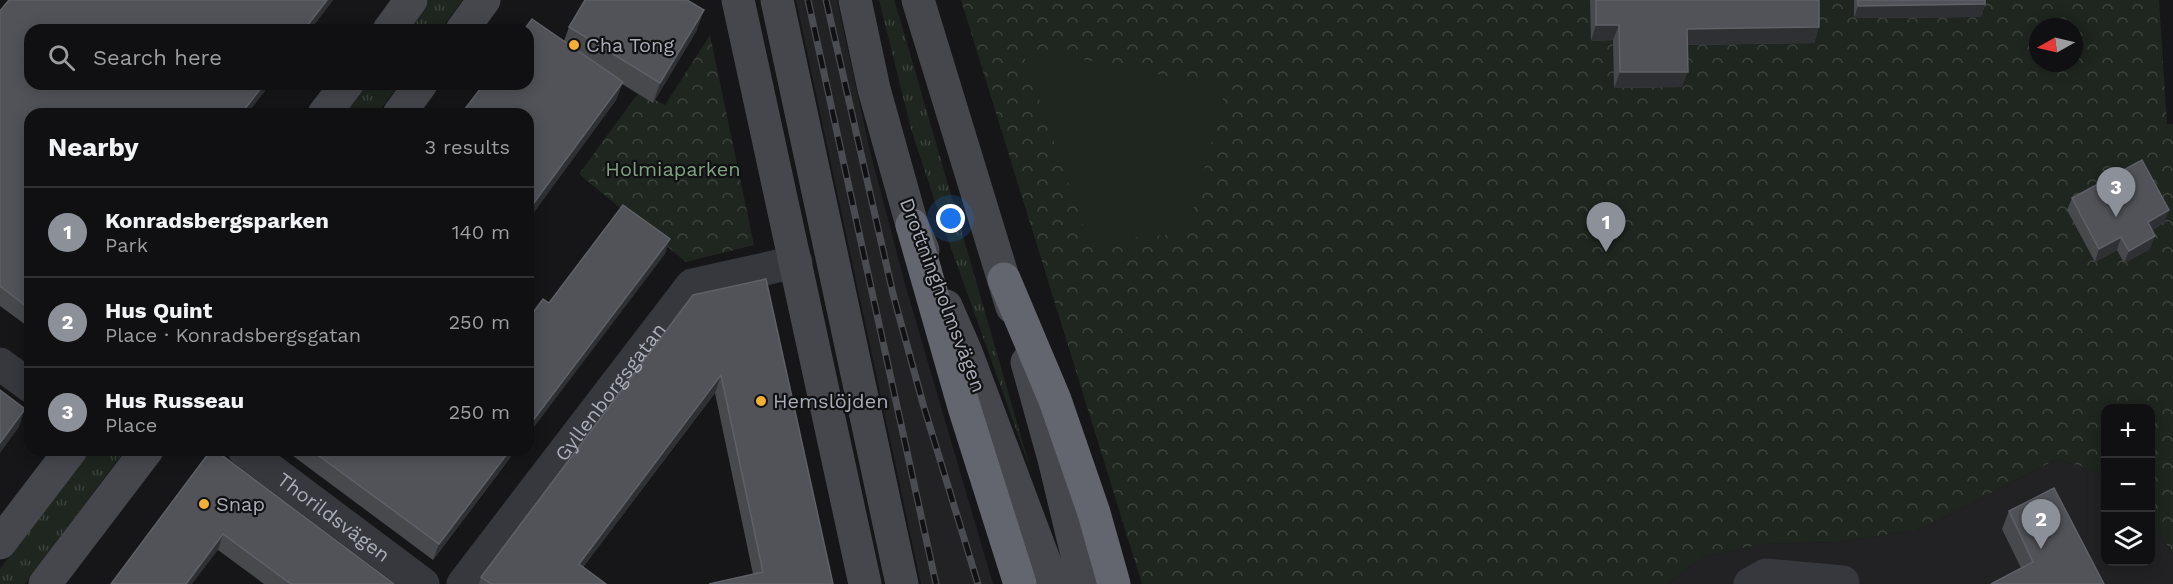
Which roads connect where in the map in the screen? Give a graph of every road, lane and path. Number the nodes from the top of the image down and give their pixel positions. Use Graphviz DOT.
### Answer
graph roads {
  1 [pos="411,0"];
  2 [pos="484,0"];
  3 [pos="738,0"];
  4 [pos="777,0"];
  5 [pos="855,0"];
  6 [pos="918,0"];
  7 [pos="393,24"];
  8 [pos="466,24"];
  9 [pos="342,90"];
  10 [pos="417,90"];
  11 [pos="329,108"];
  12 [pos="403,108"];
  13 [pos="912,225"];
  14 [pos="796,262"];
  15 [pos="1004,279"];
  16 [pos="0,364"];
  17 [pos="24,382"];
  18 [pos="66,456"];
  19 [pos="142,456"];
  20 [pos="252,456"];
  21 [pos="0,543"];
  22 [pos="1843,582"];
  23 [pos="45,584"];
  24 [pos="423,584"];
  25 [pos="463,584"];
  26 [pos="865,584"];
  27 [pos="902,584"];
  28 [pos="1020,584"];
  29 [pos="1053,584"];
  30 [pos="1084,584"];
  31 [pos="1113,584"];
  32 [pos="1750,584"];
  1 -- 7 [label="main road"];
  2 -- 8 [label="main road"];
  3 -- 14 [label="main road"];
  4 -- 27 [label="main road"];
  5 -- 13 [label="main road, Drottningholmsvägen"];
  6 -- 15 [label="main road"];
  9 -- 11 [label="main road"];
  10 -- 12 [label="main road"];
  13 -- 28 [label="highway"];
  13 -- 29 [label="main road, Drottningholmsvägen"];
  14 -- 25 [label="street, Gyllenborgsgatan"];
  14 -- 26 [label="main road"];
  15 -- 30 [label="main road"];
  15 -- 31 [label="highway"];
  16 -- 17 [label="street"];
  18 -- 21 [label="main road"];
  19 -- 23 [label="main road"];
  20 -- 24 [label="street, Thorildsvägen"];
  22 -- 32 [label="street"];
}
